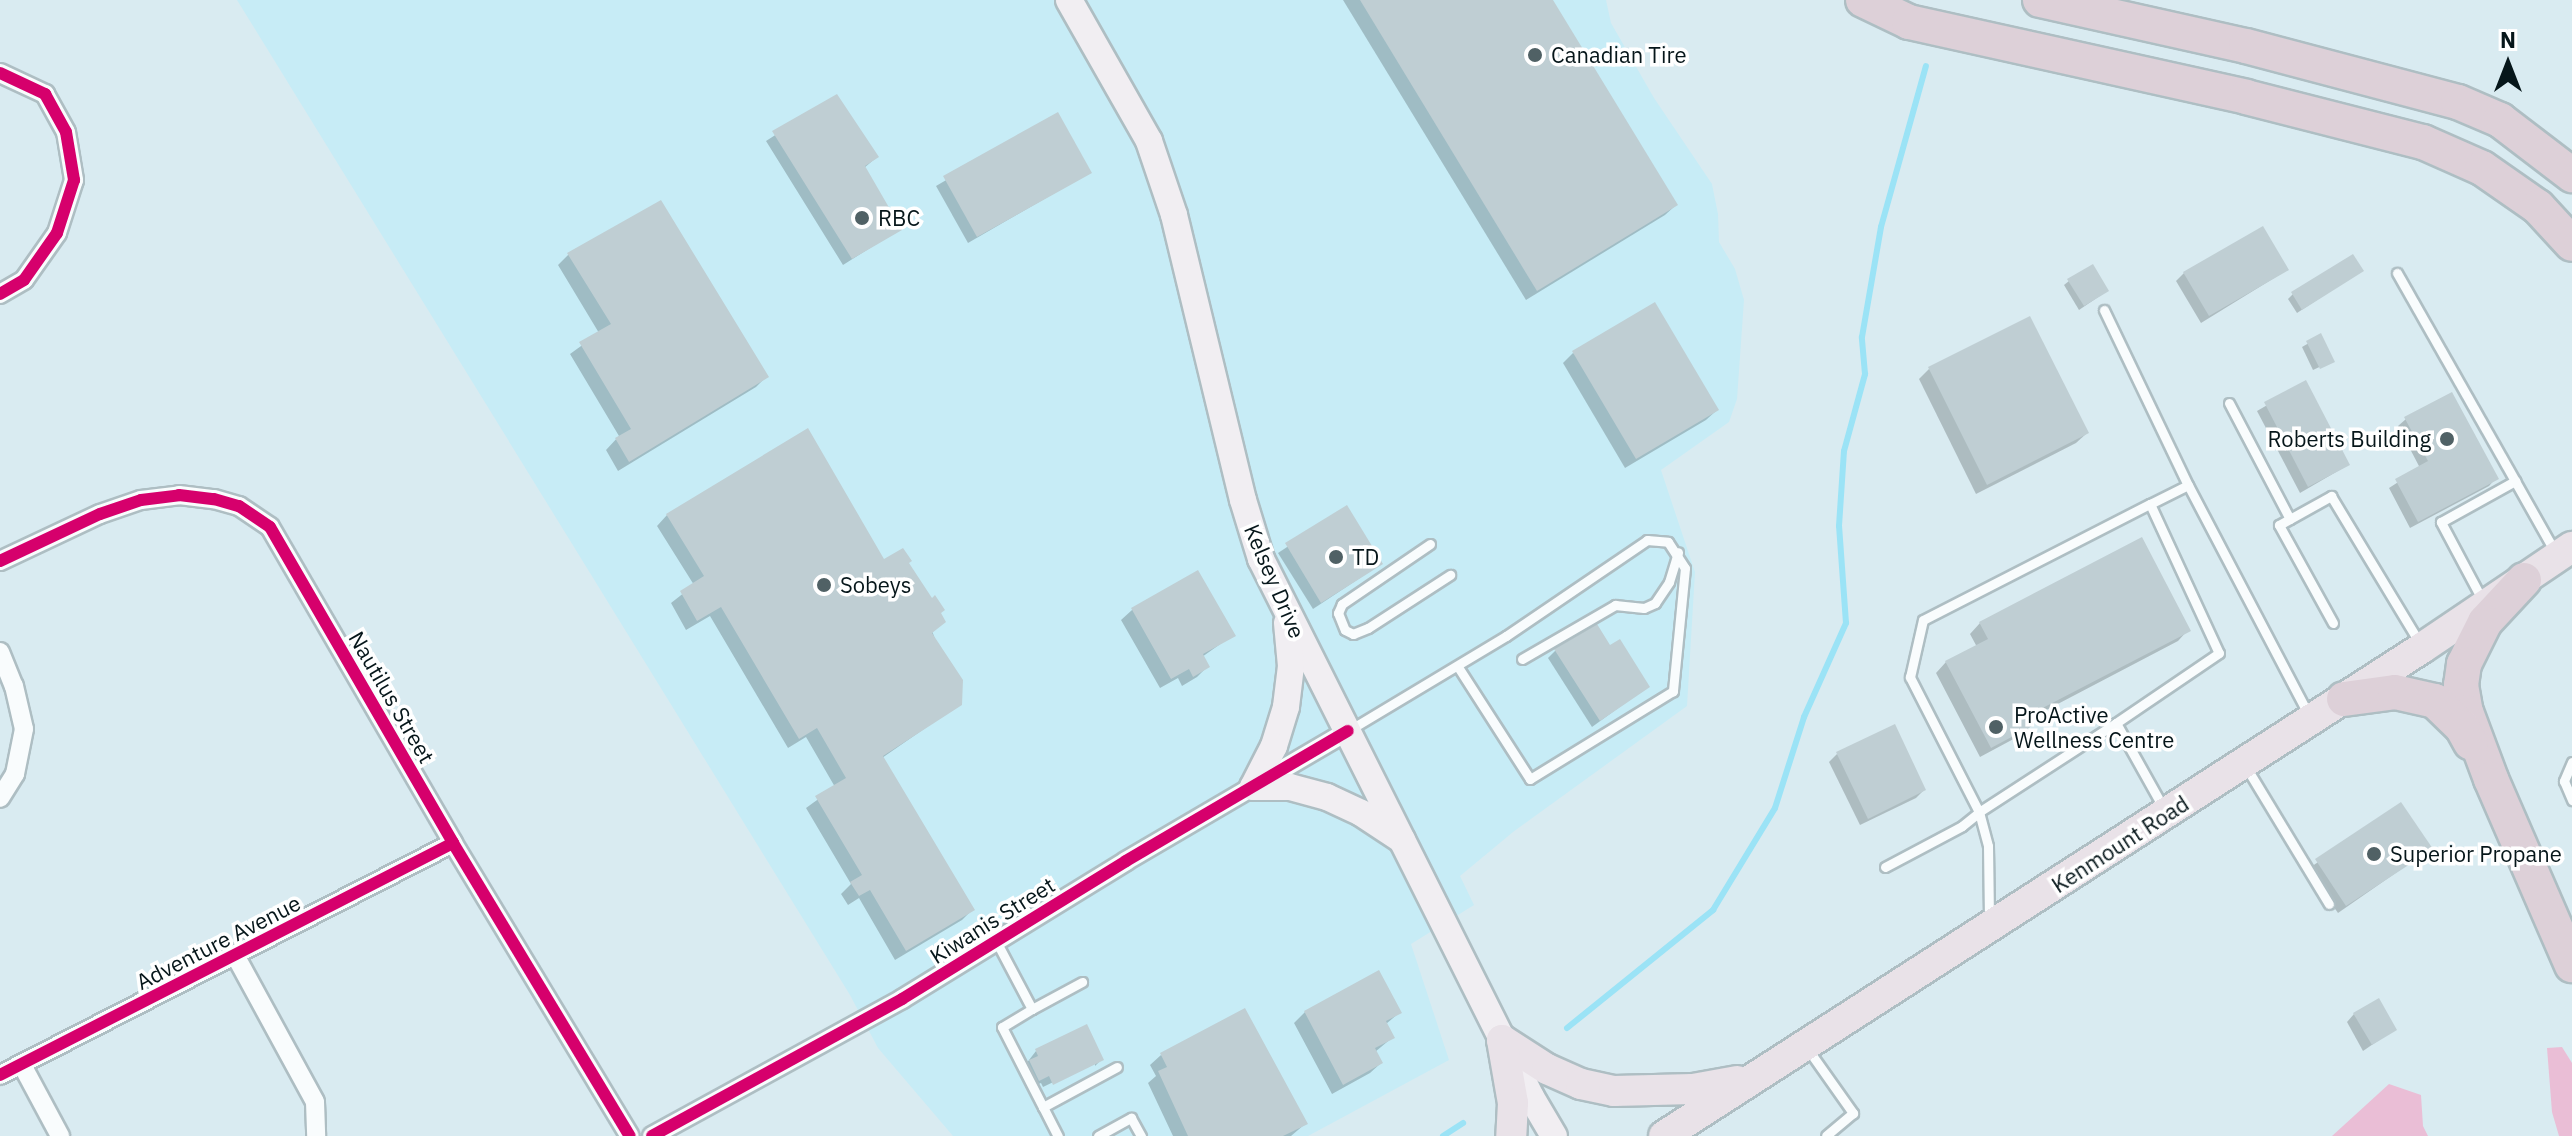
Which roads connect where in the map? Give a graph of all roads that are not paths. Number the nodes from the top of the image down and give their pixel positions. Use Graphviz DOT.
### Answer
graph roads {
  1 [pos="1069,0"];
  2 [pos="1863,0"];
  3 [pos="2040,0"];
  4 [pos="0,73"];
  5 [pos="2572,175"];
  6 [pos="2572,244"];
  7 [pos="2397,273"];
  8 [pos="0,294"];
  9 [pos="2104,310"];
  10 [pos="2229,403"];
  11 [pos="2515,481"];
  12 [pos="2188,485"];
  13 [pos="2150,504"];
  14 [pos="2290,519"];
  15 [pos="1430,544"];
  16 [pos="1678,552"];
  17 [pos="2565,552"];
  18 [pos="0,561"];
  19 [pos="1450,575"];
  20 [pos="2524,580"];
  21 [pos="2486,606"];
  22 [pos="1285,612"];
  23 [pos="2333,623"];
  24 [pos="2422,648"];
  25 [pos="0,652"];
  26 [pos="1522,659"];
  27 [pos="1458,667"];
  28 [pos="2344,699"];
  29 [pos="2311,720"];
  30 [pos="2116,723"];
  31 [pos="1348,731"];
  32 [pos="2572,762"];
  33 [pos="2244,764"];
  34 [pos="2491,779"];
  35 [pos="1253,787"];
  36 [pos="0,798"];
  37 [pos="2572,800"];
  38 [pos="1979,812"];
  39 [pos="2166,814"];
  40 [pos="1403,840"];
  41 [pos="453,843"];
  42 [pos="1885,867"];
  43 [pos="2329,904"];
  44 [pos="1989,927"];
  45 [pos="996,941"];
  46 [pos="235,955"];
  47 [pos="2572,965"];
  48 [pos="1082,982"];
  49 [pos="1032,1009"];
  50 [pos="1502,1040"];
  51 [pos="1805,1045"];
  52 [pos="22,1065"];
  53 [pos="1117,1067"];
  54 [pos="0,1075"];
  55 [pos="1755,1077"];
  56 [pos="1043,1107"];
  57 [pos="60,1136"];
  58 [pos="316,1136"];
  59 [pos="630,1136"];
  60 [pos="652,1136"];
  61 [pos="1058,1136"];
  62 [pos="1098,1136"];
  63 [pos="1141,1136"];
  64 [pos="1511,1136"];
  65 [pos="1554,1136"];
  66 [pos="1664,1136"];
  67 [pos="1826,1136"];
  1 -- 22 [label="main road, Kelsey Drive"];
  2 -- 6 [label="highway"];
  3 -- 5 [label="highway"];
  4 -- 8 [label="street"];
  7 -- 11 [label="lane"];
  9 -- 12 [label="lane"];
  10 -- 14 [label="lane"];
  11 -- 17 [label="lane"];
  11 -- 21 [label="lane"];
  12 -- 13 [label="lane"];
  12 -- 29 [label="lane"];
  13 -- 30 [label="lane"];
  13 -- 38 [label="lane"];
  14 -- 23 [label="lane"];
  14 -- 24 [label="lane"];
  15 -- 19 [label="lane"];
  16 -- 26 [label="lane"];
  16 -- 27 [label="lane"];
  16 -- 27 [label="lane"];
  17 -- 20 [label="main road, Kenmount Road"];
  18 -- 41 [label="street, Nautilus Street"];
  20 -- 21 [label="main road, Kenmount Road"];
  20 -- 34 [label="highway"];
  21 -- 24 [label="main road, Kenmount Road"];
  22 -- 31 [label="main road, Kelsey Drive"];
  22 -- 35 [label="main road"];
  24 -- 28 [label="main road, Kenmount Road"];
  25 -- 36 [label="street"];
  27 -- 31 [label="lane"];
  28 -- 29 [label="main road, Kenmount Road"];
  28 -- 34 [label="highway"];
  29 -- 33 [label="main road, Kenmount Road"];
  30 -- 38 [label="lane"];
  30 -- 39 [label="lane"];
  31 -- 35 [label="street, Kiwanis Street"];
  31 -- 40 [label="main road, Kelsey Drive"];
  32 -- 37 [label="lane"];
  33 -- 39 [label="main road, Kenmount Road"];
  33 -- 43 [label="lane"];
  34 -- 47 [label="highway"];
  35 -- 40 [label="main road"];
  35 -- 45 [label="street, Kiwanis Street"];
  38 -- 42 [label="lane"];
  38 -- 44 [label="lane"];
  39 -- 44 [label="main road, Kenmount Road"];
  40 -- 50 [label="main road, Kelsey Drive"];
  41 -- 46 [label="street, Adventure Avenue"];
  41 -- 59 [label="street, Nautilus Street"];
  44 -- 51 [label="main road, Kenmount Road"];
  45 -- 49 [label="lane"];
  45 -- 60 [label="street, Kiwanis Street"];
  46 -- 52 [label="street, Adventure Avenue"];
  46 -- 58 [label="street, Adventure Avenue"];
  48 -- 49 [label="lane"];
  49 -- 56 [label="lane"];
  50 -- 55 [label="main road"];
  50 -- 64 [label="main road"];
  50 -- 65 [label="main road, Kelsey Drive"];
  51 -- 55 [label="main road, Kenmount Road"];
  51 -- 67 [label="lane"];
  52 -- 54 [label="street, Adventure Avenue"];
  52 -- 57 [label="street"];
  53 -- 56 [label="lane"];
  55 -- 66 [label="main road, Kenmount Road"];
  56 -- 61 [label="lane"];
  62 -- 63 [label="lane"];
}
